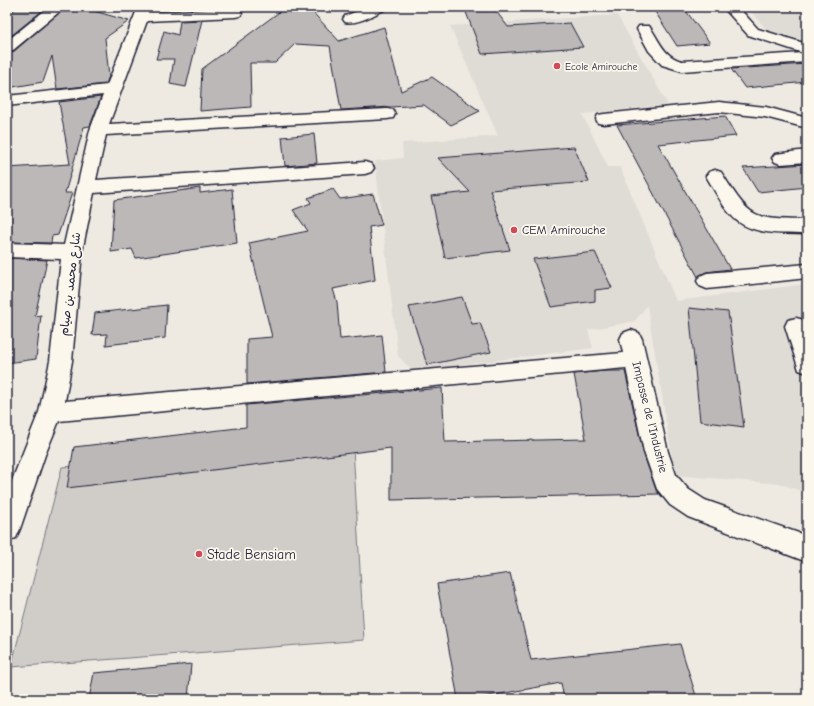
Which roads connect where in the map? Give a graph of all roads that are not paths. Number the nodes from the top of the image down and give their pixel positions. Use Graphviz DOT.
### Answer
graph roads {
  1 [pos="58,7"];
  2 [pos="379,7"];
  3 [pos="730,7"];
  4 [pos="143,12"];
  5 [pos="235,13"];
  6 [pos="350,19"];
  7 [pos="644,29"];
  8 [pos="7,48"];
  9 [pos="807,49"];
  10 [pos="807,57"];
  11 [pos="114,89"];
  12 [pos="7,101"];
  13 [pos="387,114"];
  14 [pos="604,119"];
  15 [pos="807,123"];
  16 [pos="98,130"];
  17 [pos="807,156"];
  18 [pos="781,158"];
  19 [pos="365,168"];
  20 [pos="715,176"];
  21 [pos="86,187"];
  22 [pos="807,227"];
  23 [pos="7,250"];
  24 [pos="72,252"];
  25 [pos="807,271"];
  26 [pos="707,281"];
  27 [pos="796,326"];
  28 [pos="630,339"];
  29 [pos="621,361"];
  30 [pos="807,364"];
  31 [pos="51,412"];
  32 [pos="7,529"];
  33 [pos="807,549"];
  1 -- 8 [label="street"];
  2 -- 6 [label="street"];
  3 -- 9 [label="street"];
  4 -- 5 [label="street, شارع محمد بن صيام"];
  4 -- 11 [label="street, شارع محمد بن صيام"];
  7 -- 10 [label="street"];
  11 -- 12 [label="street"];
  11 -- 16 [label="street, شارع محمد بن صيام"];
  13 -- 16 [label="street"];
  14 -- 15 [label="street"];
  16 -- 21 [label="street, شارع محمد بن صيام"];
  17 -- 18 [label="street"];
  19 -- 21 [label="street"];
  20 -- 22 [label="street"];
  21 -- 24 [label="street, شارع محمد بن صيام"];
  23 -- 24 [label="street"];
  24 -- 31 [label="street, شارع محمد بن صيام"];
  25 -- 26 [label="street"];
  27 -- 30 [label="street"];
  28 -- 33 [label="street, Impasse de l'Industrie"];
  29 -- 31 [label="street"];
  31 -- 32 [label="street, شارع محمد بن صيام"];
}
